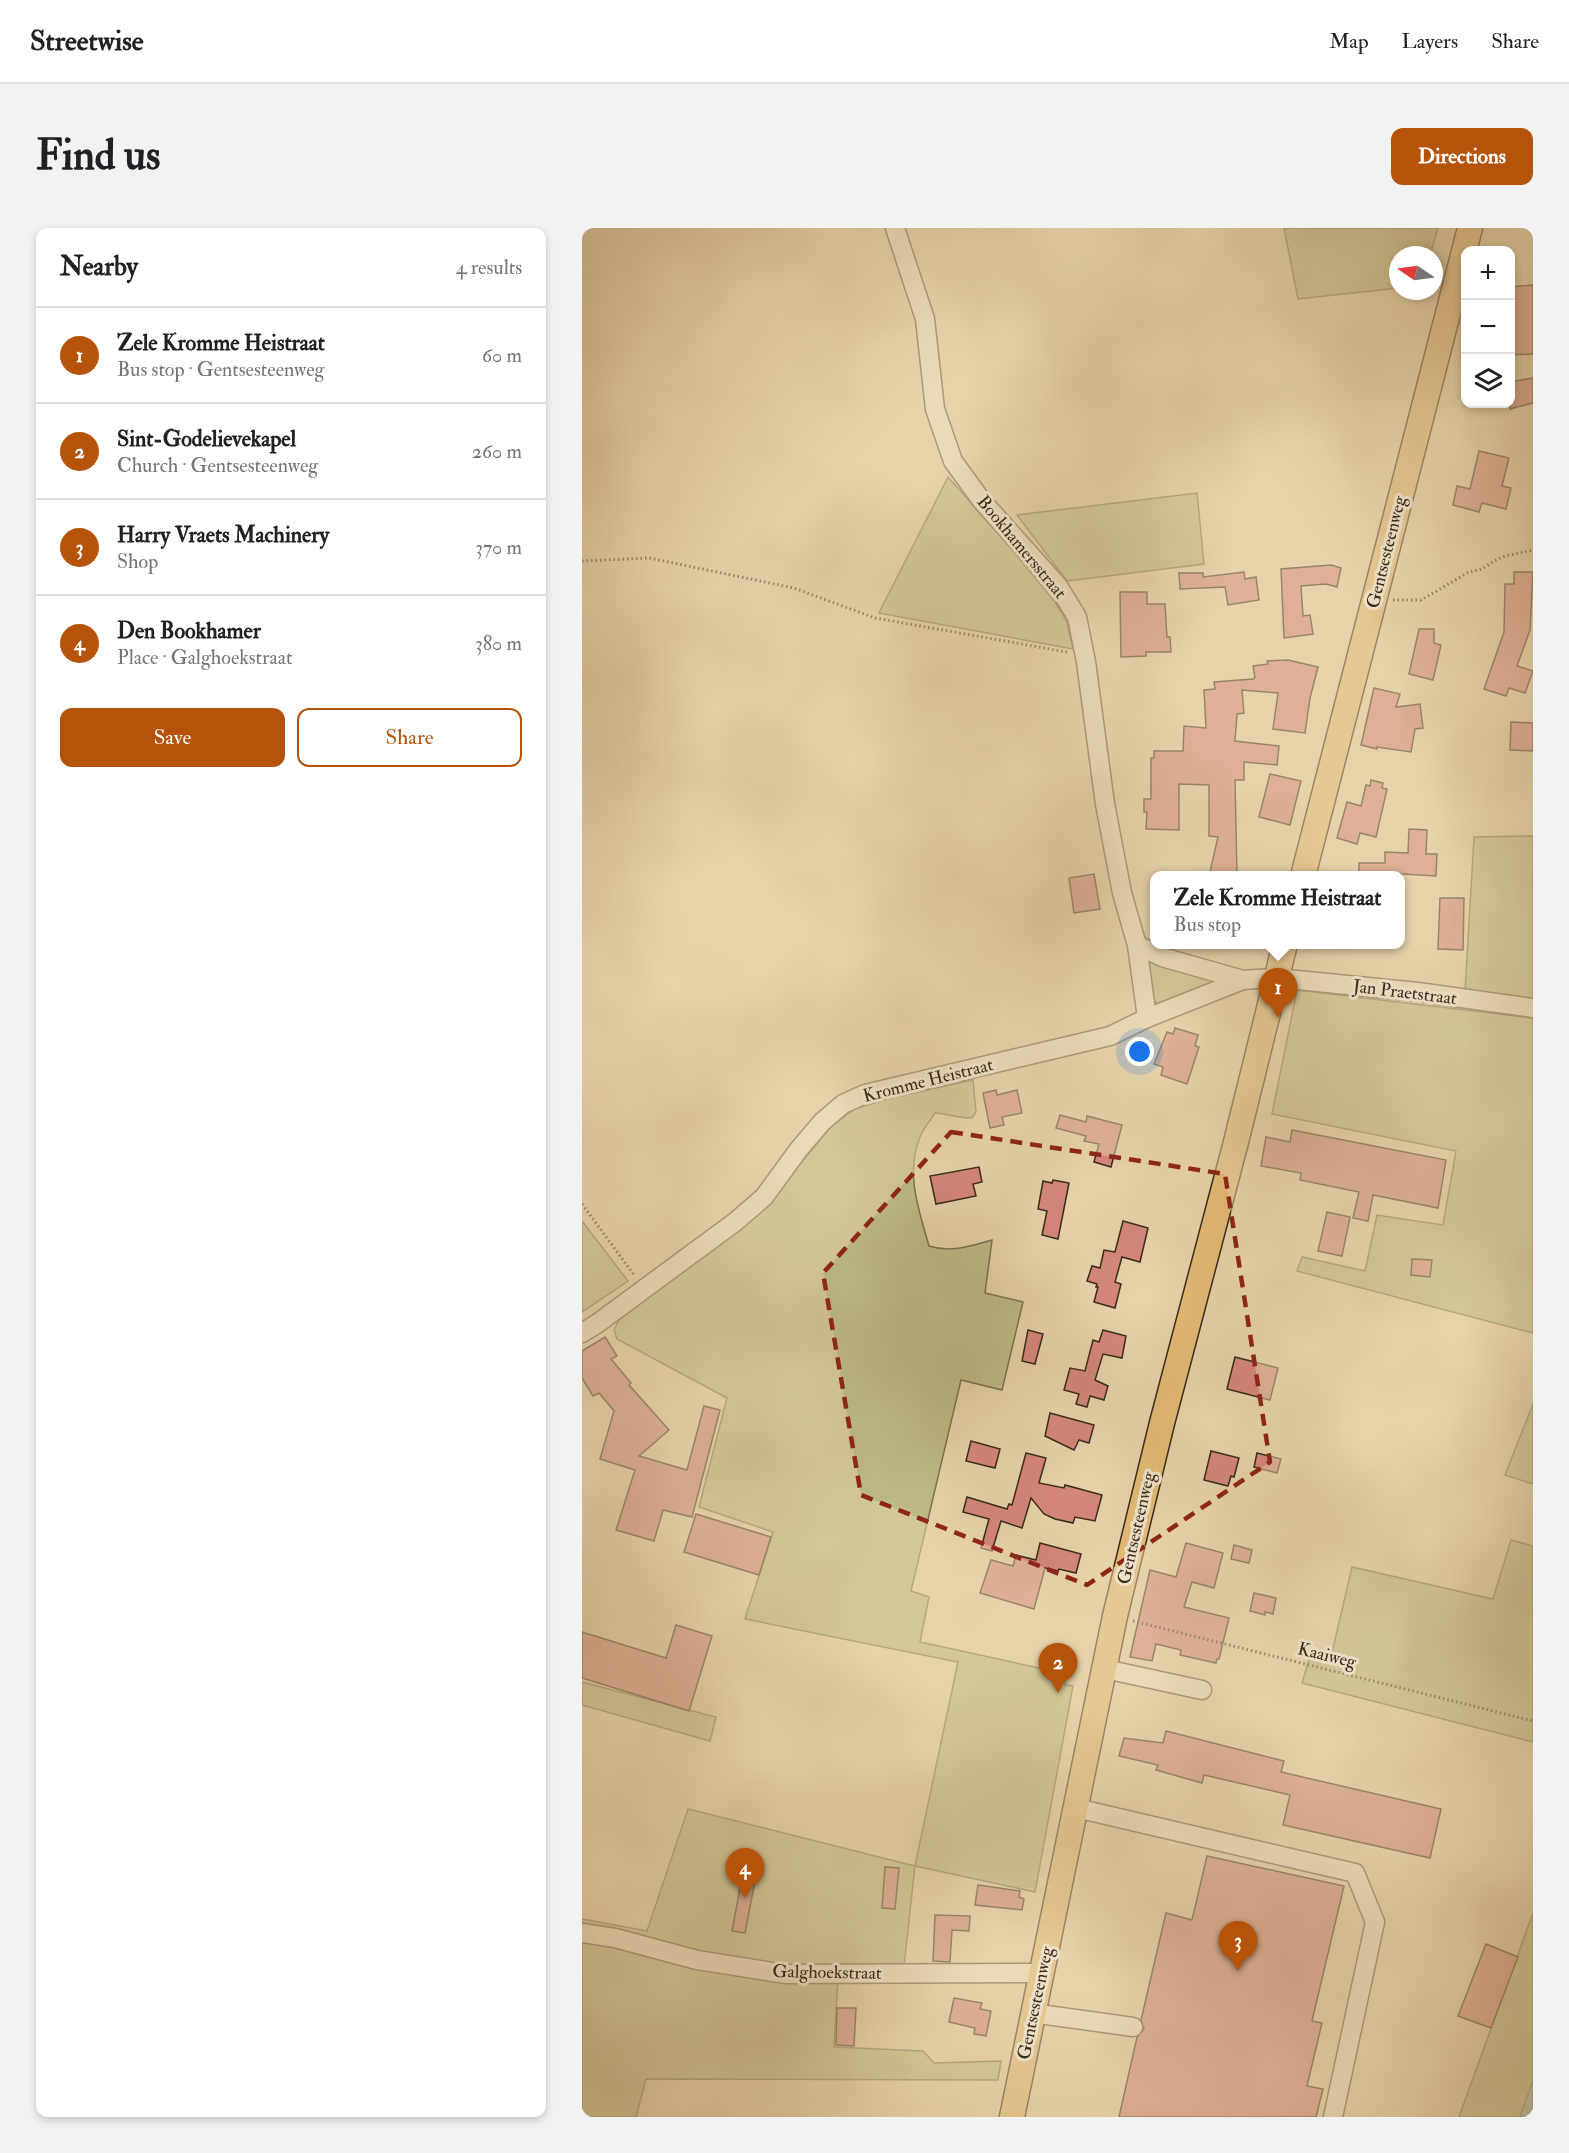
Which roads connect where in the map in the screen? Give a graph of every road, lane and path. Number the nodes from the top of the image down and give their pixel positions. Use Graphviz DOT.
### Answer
graph roads {
  1 [pos="895,228"];
  2 [pos="1470,228"];
  3 [pos="1533,550"];
  4 [pos="582,561"];
  5 [pos="1374,599"];
  6 [pos="1085,656"];
  7 [pos="1304,871"];
  8 [pos="1137,945"];
  9 [pos="1284,949"];
  10 [pos="1277,978"];
  11 [pos="1243,980"];
  12 [pos="1533,1008"];
  13 [pos="1147,1018"];
  14 [pos="582,1204"];
  15 [pos="645,1289"];
  16 [pos="582,1333"];
  17 [pos="1115,1616"];
  18 [pos="1106,1669"];
  19 [pos="1202,1690"];
  20 [pos="1533,1721"];
  21 [pos="1076,1808"];
  22 [pos="582,1933"];
  23 [pos="1041,1973"];
  24 [pos="1032,2013"];
  25 [pos="1132,2027"];
  26 [pos="1012,2117"];
  27 [pos="1333,2117"];
  1 -- 6 [label="street, Bookhamersstraat"];
  2 -- 5 [label="main road, Gentsesteenweg"];
  3 -- 5 [label="path"];
  4 -- 6 [label="path"];
  5 -- 7 [label="main road, Gentsesteenweg"];
  6 -- 8 [label="street, Bookhamersstraat"];
  8 -- 11 [label="street"];
  8 -- 13 [label="street, Bookhamersstraat"];
  9 -- 10 [label="main road, Gentsesteenweg"];
  10 -- 11 [label="street, Kromme Heistraat"];
  10 -- 12 [label="street, Jan Praetstraat"];
  10 -- 17 [label="main road, Gentsesteenweg"];
  11 -- 13 [label="street, Kromme Heistraat"];
  13 -- 15 [label="street, Kromme Heistraat"];
  14 -- 15 [label="path"];
  15 -- 16 [label="street, Kromme Heistraat"];
  17 -- 18 [label="main road, Gentsesteenweg"];
  17 -- 20 [label="path, Kaaiweg"];
  18 -- 19 [label="street"];
  18 -- 21 [label="main road, Gentsesteenweg"];
  21 -- 23 [label="main road, Gentsesteenweg"];
  21 -- 27 [label="street"];
  22 -- 23 [label="street, Galghoekstraat"];
  23 -- 24 [label="main road, Gentsesteenweg"];
  24 -- 25 [label="street"];
  24 -- 26 [label="main road, Gentsesteenweg"];
}
